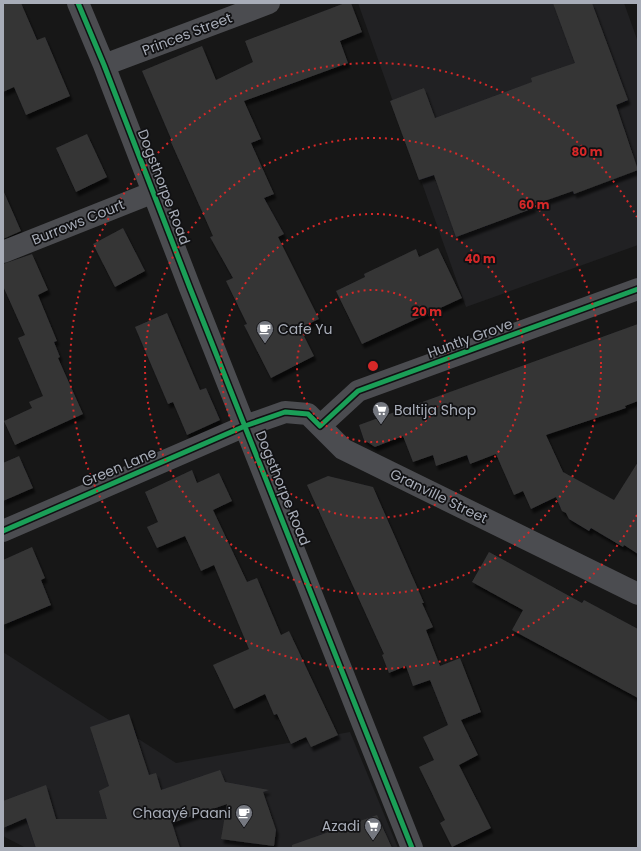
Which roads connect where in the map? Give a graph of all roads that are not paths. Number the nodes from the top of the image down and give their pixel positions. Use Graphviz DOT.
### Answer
graph roads {
  1 [pos="78,3"];
  2 [pos="269,3"];
  3 [pos="104,65"];
  4 [pos="154,192"];
  5 [pos="3,252"];
  6 [pos="638,289"];
  7 [pos="245,426"];
  8 [pos="320,426"];
  9 [pos="3,530"];
  10 [pos="638,594"];
  11 [pos="412,848"];
  1 -- 3 [label="street, Dogsthorpe Road"];
  2 -- 3 [label="street, Princes Street"];
  3 -- 4 [label="street, Dogsthorpe Road"];
  4 -- 5 [label="street, Burrows Court"];
  4 -- 7 [label="street, Dogsthorpe Road"];
  6 -- 8 [label="street, Huntly Grove"];
  7 -- 8 [label="street, Granville Street"];
  7 -- 9 [label="street, Green Lane"];
  7 -- 11 [label="street, Dogsthorpe Road"];
  8 -- 10 [label="street, Granville Street"];
}
